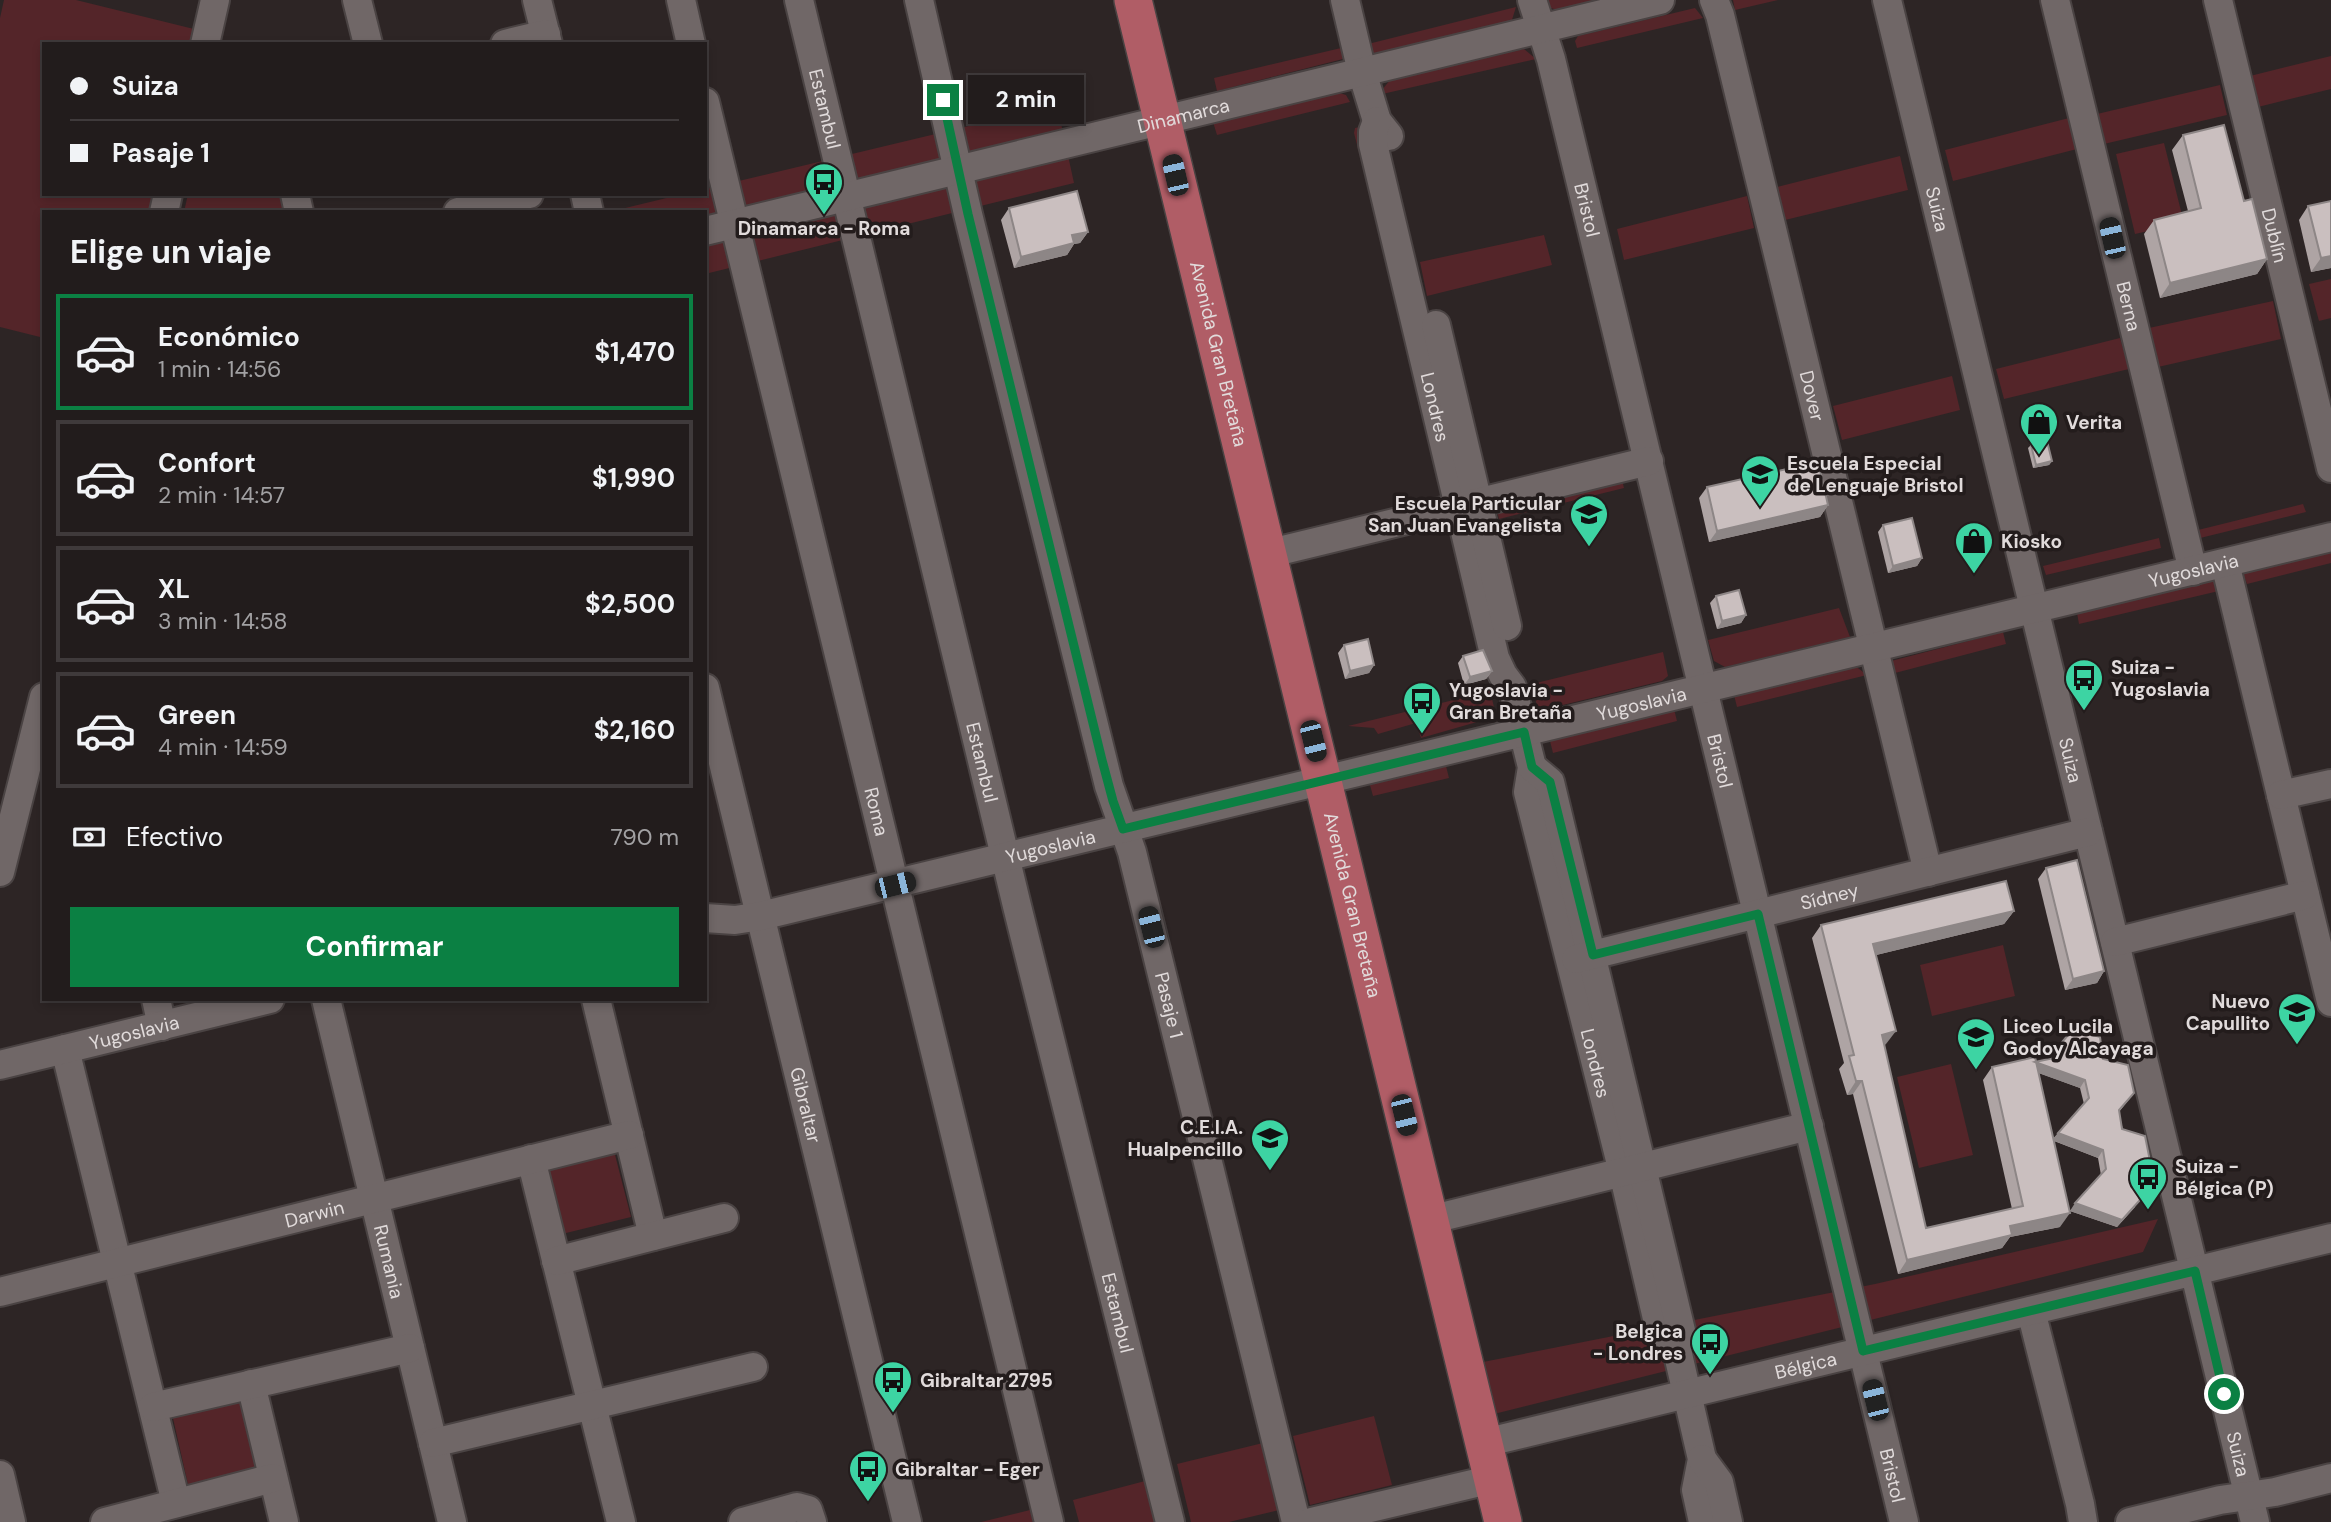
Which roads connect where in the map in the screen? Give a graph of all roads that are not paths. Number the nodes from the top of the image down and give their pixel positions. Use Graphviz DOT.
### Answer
graph roads {
  1 [pos="215,0"];
  2 [pos="357,0"];
  3 [pos="537,0"];
  4 [pos="681,0"];
  5 [pos="799,0"];
  6 [pos="919,0"];
  7 [pos="1133,0"];
  8 [pos="1345,0"];
  9 [pos="1532,0"];
  10 [pos="1660,0"];
  11 [pos="1714,0"];
  12 [pos="1887,0"];
  13 [pos="2055,0"];
  14 [pos="2218,0"];
  15 [pos="1541,29"];
  16 [pos="547,39"];
  17 [pos="205,42"];
  18 [pos="368,42"];
  19 [pos="522,42"];
  20 [pos="691,42"];
  21 [pos="1362,72"];
  22 [pos="707,110"];
  23 [pos="1162,120"];
  24 [pos="958,170"];
  25 [pos="521,196"];
  26 [pos="846,197"];
  27 [pos="466,210"];
  28 [pos="735,223"];
  29 [pos="707,230"];
  30 [pos="1649,461"];
  31 [pos="2331,468"];
  32 [pos="1468,506"];
  33 [pos="2331,537"];
  34 [pos="1267,554"];
  35 [pos="2225,563"];
  36 [pos="2193,571"];
  37 [pos="2034,609"];
  38 [pos="1874,648"];
  39 [pos="1704,689"];
  40 [pos="707,696"];
  41 [pos="42,712"];
  42 [pos="1524,732"];
  43 [pos="34,775"];
  44 [pos="1322,780"];
  45 [pos="2331,784"];
  46 [pos="2281,795"];
  47 [pos="1123,829"];
  48 [pos="2088,832"];
  49 [pos="1005,858"];
  50 [pos="0,872"];
  51 [pos="1928,872"];
  52 [pos="895,885"];
  53 [pos="2305,895"];
  54 [pos="1758,914"];
  55 [pos="761,916"];
  56 [pos="708,920"];
  57 [pos="2115,942"];
  58 [pos="1582,958"];
  59 [pos="2330,995"];
  60 [pos="253,1001"];
  61 [pos="326,1001"];
  62 [pos="596,1001"];
  63 [pos="159,1012"];
  64 [pos="65,1049"];
  65 [pos="0,1065"];
  66 [pos="1809,1126"];
  67 [pos="629,1135"];
  68 [pos="531,1160"];
  69 [pos="1633,1170"];
  70 [pos="374,1199"];
  71 [pos="724,1218"];
  72 [pos="1430,1220"];
  73 [pos="653,1236"];
  74 [pos="2331,1238"];
  75 [pos="556,1261"];
  76 [pos="117,1262"];
  77 [pos="2195,1271"];
  78 [pos="0,1292"];
  79 [pos="2031,1311"];
  80 [pos="410,1348"];
  81 [pos="1863,1351"];
  82 [pos="752,1367"];
  83 [pos="251,1384"];
  84 [pos="1687,1394"];
  85 [pos="592,1405"];
  86 [pos="153,1407"];
  87 [pos="433,1443"];
  88 [pos="1484,1443"];
  89 [pos="1702,1459"];
  90 [pos="0,1475"];
  91 [pos="274,1478"];
  92 [pos="2331,1478"];
  93 [pos="1493,1479"];
  94 [pos="176,1503"];
  95 [pos="2252,1509"];
  96 [pos="11,1522"];
  97 [pos="105,1522"];
  98 [pos="284,1522"];
  99 [pos="452,1522"];
  100 [pos="621,1522"];
  101 [pos="743,1522"];
  102 [pos="812,1522"];
  103 [pos="907,1522"];
  104 [pos="1049,1522"];
  105 [pos="1170,1522"];
  106 [pos="1296,1522"];
  107 [pos="1311,1522"];
  108 [pos="1503,1522"];
  109 [pos="1703,1522"];
  110 [pos="1728,1522"];
  111 [pos="1904,1522"];
  112 [pos="2083,1522"];
  113 [pos="2130,1522"];
  1 -- 17 [label="street"];
  2 -- 18 [label="street"];
  3 -- 16 [label="street"];
  4 -- 20 [label="street"];
  5 -- 26 [label="street, Estambul"];
  6 -- 24 [label="street, Pasaje 1"];
  7 -- 23 [label="main road, Avenida Gran Bretaña"];
  8 -- 21 [label="street, Londres"];
  9 -- 15 [label="street, Bristol"];
  10 -- 15 [label="street, Dinamarca"];
  11 -- 38 [label="street, Dover"];
  12 -- 37 [label="street, Suiza"];
  13 -- 36 [label="street, Berna"];
  14 -- 31 [label="street, Dublín"];
  15 -- 21 [label="street, Dinamarca"];
  15 -- 30 [label="street, Bristol"];
  16 -- 19 [label="street"];
  21 -- 23 [label="street, Dinamarca"];
  21 -- 32 [label="street, Londres"];
  22 -- 28 [label="street, Roma"];
  23 -- 24 [label="street, Dinamarca"];
  23 -- 34 [label="main road, Avenida Gran Bretaña"];
  24 -- 26 [label="street, Dinamarca"];
  24 -- 47 [label="street, Pasaje 1"];
  25 -- 27 [label="street"];
  26 -- 28 [label="street, Dinamarca"];
  26 -- 49 [label="street, Estambul"];
  28 -- 29 [label="street, Dinamarca"];
  28 -- 52 [label="street, Roma"];
  30 -- 32 [label="street"];
  30 -- 39 [label="street, Bristol"];
  32 -- 34 [label="street"];
  32 -- 42 [label="street, Londres"];
  33 -- 35 [label="street, Yugoslavia"];
  34 -- 44 [label="main road, Avenida Gran Bretaña"];
  35 -- 36 [label="street, Yugoslavia"];
  35 -- 46 [label="street"];
  36 -- 37 [label="street, Yugoslavia"];
  37 -- 38 [label="street, Yugoslavia"];
  37 -- 48 [label="street, Suiza"];
  38 -- 39 [label="street, Yugoslavia"];
  38 -- 51 [label="street, Dover"];
  39 -- 42 [label="street, Yugoslavia"];
  39 -- 54 [label="street, Bristol"];
  40 -- 55 [label="street, Gibraltar"];
  41 -- 43 [label="street"];
  42 -- 44 [label="street, Yugoslavia"];
  42 -- 58 [label="street, Londres"];
  43 -- 50 [label="street"];
  44 -- 47 [label="street, Yugoslavia"];
  44 -- 72 [label="main road, Avenida Gran Bretaña"];
  45 -- 46 [label="street"];
  46 -- 53 [label="street"];
  47 -- 49 [label="street, Yugoslavia"];
  47 -- 106 [label="street, Pasaje 1"];
  48 -- 51 [label="street, Sídney"];
  48 -- 57 [label="street, Suiza"];
  49 -- 52 [label="street, Yugoslavia"];
  49 -- 105 [label="street, Estambul"];
  51 -- 54 [label="street, Sídney"];
  52 -- 55 [label="street, Yugoslavia"];
  52 -- 104 [label="street, Roma"];
  53 -- 57 [label="street"];
  53 -- 59 [label="street"];
  54 -- 58 [label="street, Sídney"];
  54 -- 66 [label="street, Bristol"];
  55 -- 56 [label="street, Yugoslavia"];
  55 -- 103 [label="street, Gibraltar"];
  57 -- 77 [label="street, Suiza"];
  58 -- 69 [label="street, Londres"];
  60 -- 63 [label="street, Yugoslavia"];
  61 -- 70 [label="street, Rumania"];
  62 -- 67 [label="street"];
  63 -- 64 [label="street, Yugoslavia"];
  64 -- 65 [label="street, Yugoslavia"];
  64 -- 76 [label="street"];
  66 -- 69 [label="street"];
  66 -- 81 [label="street, Bristol"];
  67 -- 68 [label="street, Darwin"];
  67 -- 73 [label="street"];
  68 -- 70 [label="street, Darwin"];
  68 -- 75 [label="street"];
  69 -- 72 [label="street"];
  69 -- 84 [label="street, Londres"];
  70 -- 76 [label="street, Darwin"];
  70 -- 80 [label="street, Rumania"];
  71 -- 73 [label="street"];
  72 -- 88 [label="main road, Avenida Gran Bretaña"];
  73 -- 75 [label="street"];
  74 -- 77 [label="street, Bélgica"];
  75 -- 85 [label="street"];
  76 -- 78 [label="street, Darwin"];
  76 -- 86 [label="street"];
  77 -- 79 [label="street, Bélgica"];
  77 -- 95 [label="street, Suiza"];
  79 -- 81 [label="street, Bélgica"];
  79 -- 112 [label="street"];
  80 -- 83 [label="street"];
  80 -- 87 [label="street, Rumania"];
  81 -- 84 [label="street, Bélgica"];
  81 -- 111 [label="street, Bristol"];
  82 -- 85 [label="street"];
  83 -- 86 [label="street"];
  83 -- 91 [label="street"];
  84 -- 88 [label="street, Bélgica"];
  84 -- 89 [label="street, Londres"];
  85 -- 87 [label="street"];
  85 -- 100 [label="street"];
  86 -- 94 [label="street"];
  87 -- 99 [label="street, Rumania"];
  88 -- 93 [label="main road, Avenida Gran Bretaña"];
  89 -- 109 [label="street, Londres"];
  89 -- 110 [label="street, Londres"];
  90 -- 96 [label="street"];
  91 -- 94 [label="street"];
  91 -- 98 [label="street"];
  92 -- 95 [label="street"];
  93 -- 107 [label="street"];
  93 -- 108 [label="main road, Avenida Gran Bretaña"];
  94 -- 97 [label="street"];
  95 -- 113 [label="street"];
  101 -- 102 [label="street"];
}
